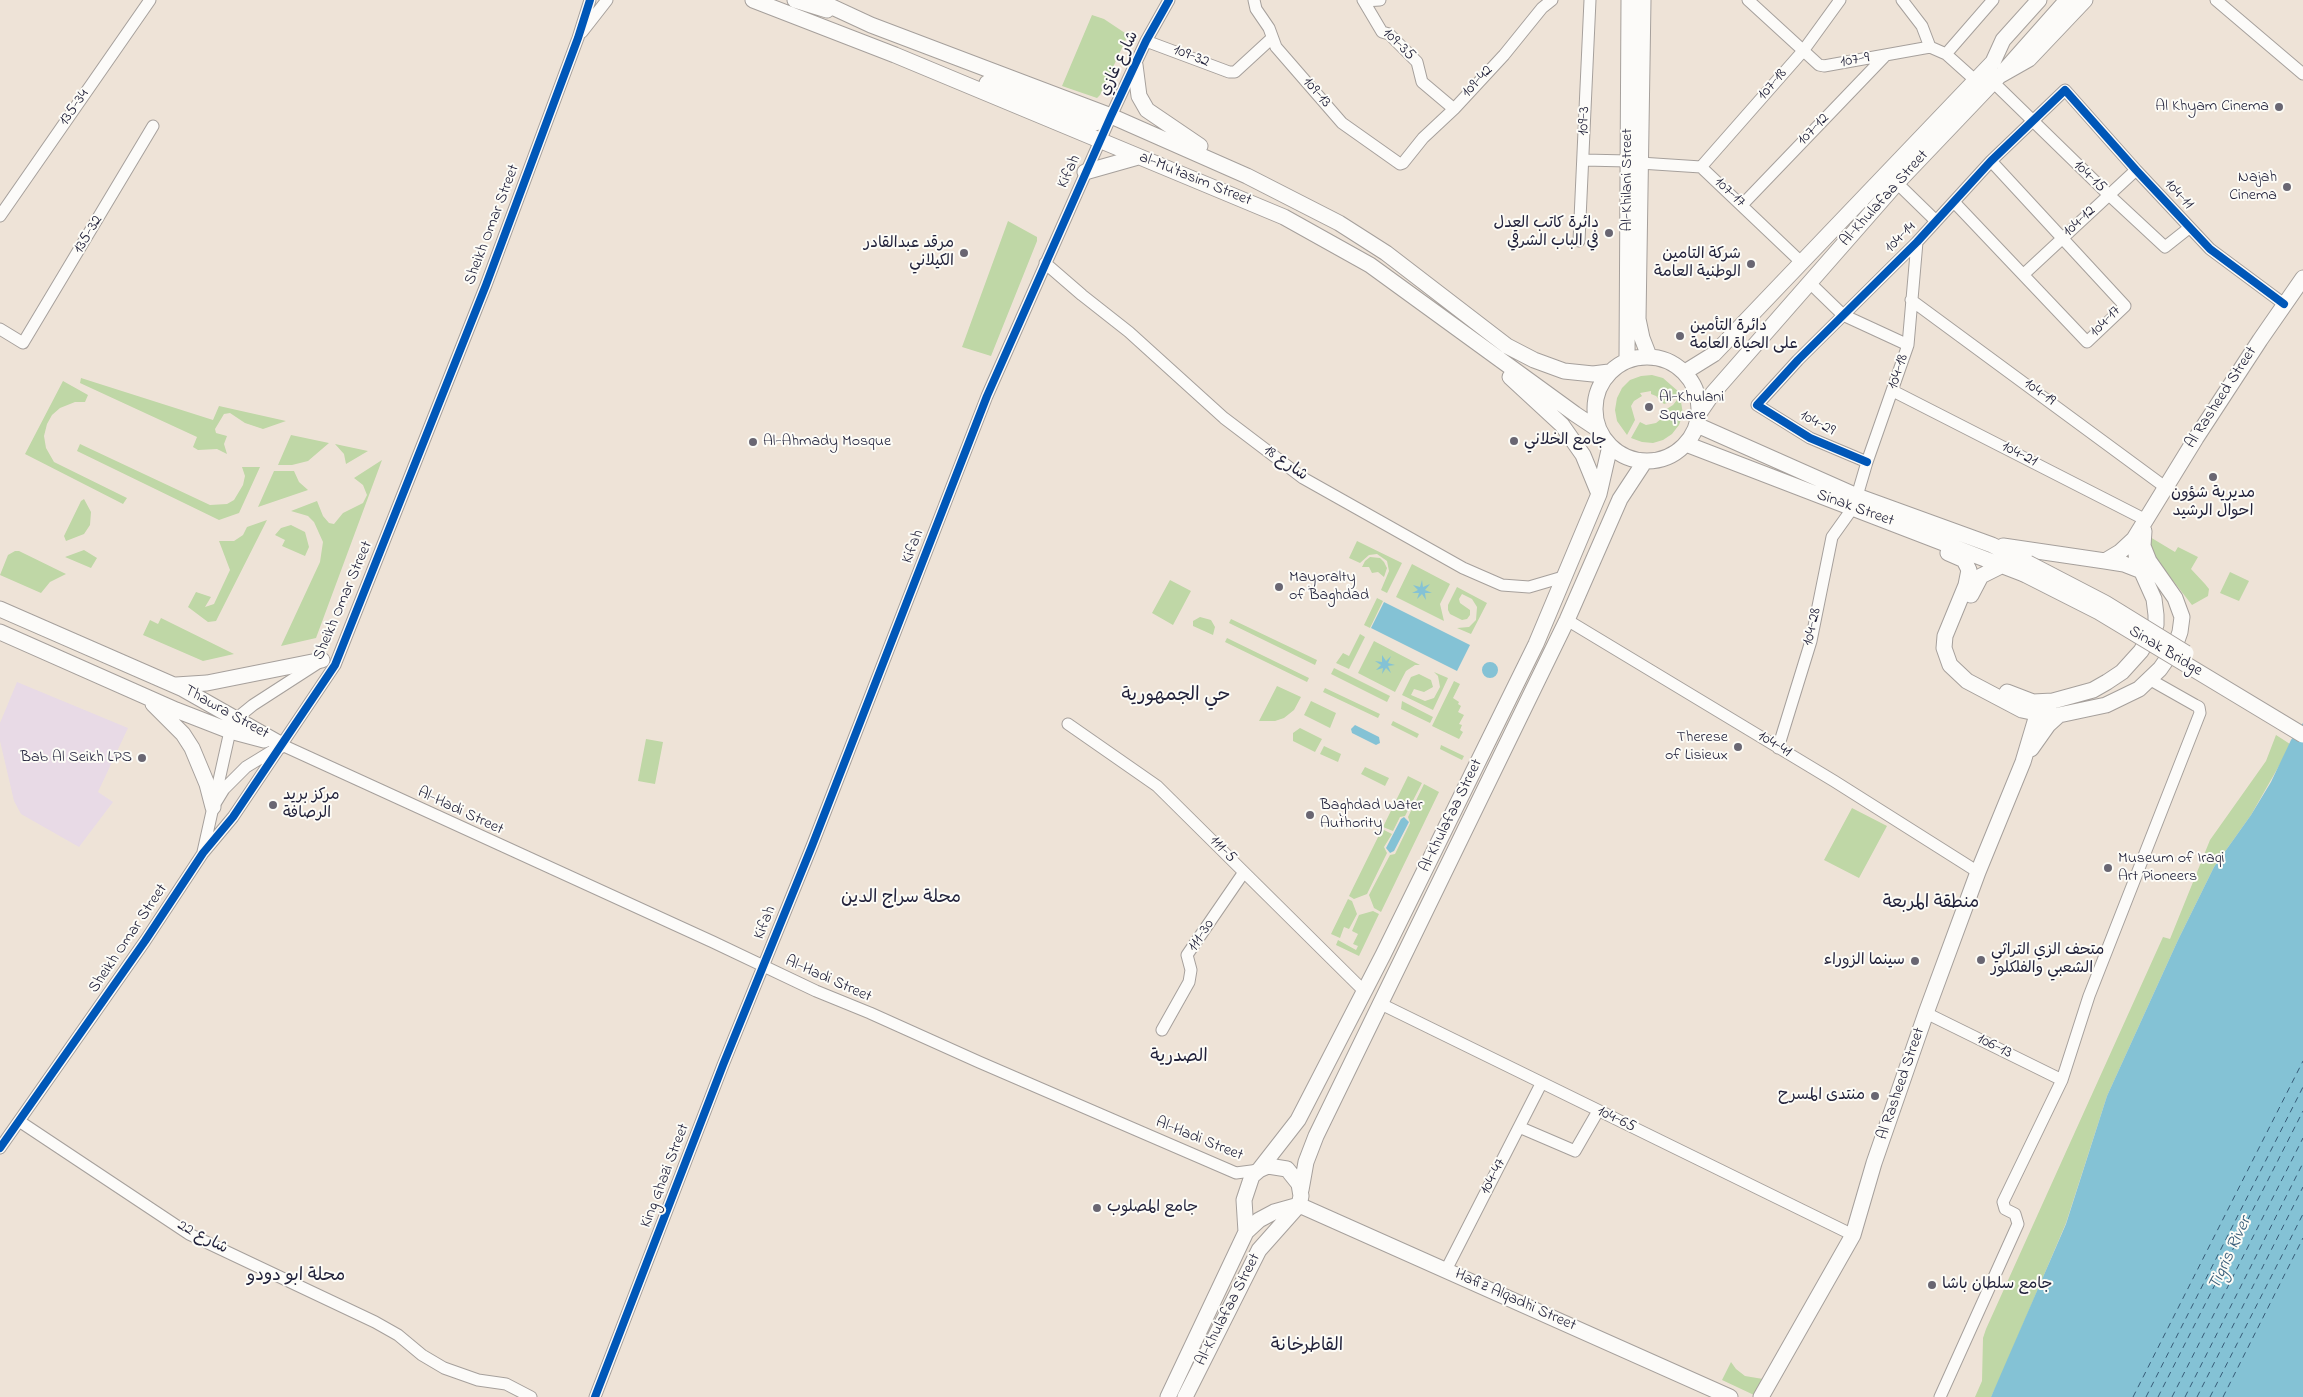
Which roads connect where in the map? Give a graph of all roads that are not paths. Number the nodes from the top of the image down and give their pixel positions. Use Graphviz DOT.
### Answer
graph roads {
  1 [pos="150,0"];
  2 [pos="590,0"];
  3 [pos="607,0"];
  4 [pos="753,0"];
  5 [pos="795,0"];
  6 [pos="817,0"];
  7 [pos="1169,0"];
  8 [pos="1254,0"];
  9 [pos="1380,0"];
  10 [pos="1552,0"];
  11 [pos="1590,0"];
  12 [pos="1629,0"];
  13 [pos="1643,0"];
  14 [pos="1748,0"];
  15 [pos="1840,0"];
  16 [pos="1902,0"];
  17 [pos="1993,0"];
  18 [pos="2039,0"];
  19 [pos="2052,0"];
  20 [pos="2067,0"];
  21 [pos="2085,0"];
  22 [pos="2216,0"];
  23 [pos="1364,1"];
  24 [pos="871,25"];
  25 [pos="578,38"];
  26 [pos="1272,38"];
  27 [pos="1146,40"];
  28 [pos="1930,47"];
  29 [pos="1803,50"];
  30 [pos="1946,54"];
  31 [pos="895,55"];
  32 [pos="1886,55"];
  33 [pos="1995,58"];
  34 [pos="1135,65"];
  35 [pos="2303,74"];
  36 [pos="1997,78"];
  37 [pos="1975,80"];
  38 [pos="2065,90"];
  39 [pos="1454,109"];
  40 [pos="1110,116"];
  41 [pos="2032,120"];
  42 [pos="153,126"];
  43 [pos="1099,142"];
  44 [pos="1138,157"];
  45 [pos="1584,160"];
  46 [pos="1991,161"];
  47 [pos="1634,162"];
  48 [pos="1403,163"];
  49 [pos="1701,167"];
  50 [pos="1234,170"];
  51 [pos="2136,170"];
  52 [pos="1085,172"];
  53 [pos="1897,183"];
  54 [pos="2109,195"];
  55 [pos="1954,202"];
  56 [pos="1742,205"];
  57 [pos="0,216"];
  58 [pos="1936,221"];
  59 [pos="2189,228"];
  60 [pos="2062,239"];
  61 [pos="1579,241"];
  62 [pos="1917,242"];
  63 [pos="1801,262"];
  64 [pos="1045,263"];
  65 [pos="2024,274"];
  66 [pos="2303,278"];
  67 [pos="1810,283"];
  68 [pos="1911,300"];
  69 [pos="2284,304"];
  70 [pos="1842,315"];
  71 [pos="1440,317"];
  72 [pos="0,329"];
  73 [pos="1908,345"];
  74 [pos="1649,356"];
  75 [pos="1627,360"];
  76 [pos="1609,372"];
  77 [pos="1685,372"];
  78 [pos="1893,391"];
  79 [pos="1757,405"];
  80 [pos="1698,419"];
  81 [pos="1599,430"];
  82 [pos="1686,444"];
  83 [pos="1610,446"];
  84 [pos="1645,461"];
  85 [pos="1867,462"];
  86 [pos="2165,487"];
  87 [pos="1599,494"];
  88 [pos="1854,503"];
  89 [pos="2146,520"];
  90 [pos="1900,526"];
  91 [pos="2134,539"];
  92 [pos="1992,545"];
  93 [pos="2105,561"];
  94 [pos="2003,564"];
  95 [pos="2026,569"];
  96 [pos="2142,571"];
  97 [pos="2158,576"];
  98 [pos="1563,577"];
  99 [pos="0,609"];
  100 [pos="1567,620"];
  101 [pos="0,632"];
  102 [pos="341,651"];
  103 [pos="322,660"];
  104 [pos="2149,680"];
  105 [pos="175,685"];
  106 [pos="147,698"];
  107 [pos="2016,707"];
  108 [pos="2061,707"];
  109 [pos="2037,715"];
  110 [pos="1068,724"];
  111 [pos="2303,724"];
  112 [pos="234,725"];
  113 [pos="2303,735"];
  114 [pos="2029,741"];
  115 [pos="282,745"];
  116 [pos="1778,748"];
  117 [pos="2023,762"];
  118 [pos="213,806"];
  119 [pos="203,853"];
  120 [pos="1244,872"];
  121 [pos="1978,872"];
  122 [pos="764,966"];
  123 [pos="1364,991"];
  124 [pos="1379,1004"];
  125 [pos="1926,1014"];
  126 [pos="1162,1030"];
  127 [pos="2062,1080"];
  128 [pos="1541,1084"];
  129 [pos="1598,1111"];
  130 [pos="18,1121"];
  131 [pos="1519,1127"];
  132 [pos="0,1148"];
  133 [pos="1259,1170"];
  134 [pos="1300,1197"];
  135 [pos="1246,1232"];
  136 [pos="1853,1235"];
  137 [pos="1446,1270"];
  138 [pos="531,1397"];
  139 [pos="595,1397"];
  140 [pos="1168,1397"];
  141 [pos="1185,1397"];
  142 [pos="1730,1397"];
  143 [pos="1761,1397"];
  144 [pos="1940,1397"];
  1 -- 57 [label="street, 135-34"];
  2 -- 25 [label="street, Sheikh Omar Street"];
  3 -- 25 [label="street, Sheikh Omar Street"];
  4 -- 31 [label="main road, al-Mu'tasim Street"];
  5 -- 24 [label="main road"];
  6 -- 24 [label="main road, al-Mu'tasim Street"];
  7 -- 27 [label="street, شارع غازي"];
  8 -- 26 [label="street, 109-13"];
  9 -- 23 [label="street"];
  10 -- 39 [label="street, 109-42"];
  11 -- 45 [label="street, 109-3"];
  12 -- 47 [label="main road, Al-Khilani Street"];
  13 -- 47 [label="main road, Al-Khilani Street"];
  14 -- 29 [label="street, 107-9"];
  15 -- 29 [label="street, 107-18"];
  16 -- 28 [label="street"];
  17 -- 30 [label="street"];
  18 -- 33 [label="main road, Al-Khulafaa Street"];
  19 -- 33 [label="main road"];
  20 -- 36 [label="main road"];
  21 -- 36 [label="main road, Al-Khulafaa Street"];
  22 -- 35 [label="street"];
  23 -- 39 [label="street, 109-35"];
  24 -- 40 [label="main road, al-Mu'tasim Street"];
  25 -- 102 [label="street, Sheikh Omar Street"];
  26 -- 27 [label="street, 109-32"];
  26 -- 48 [label="street, 109-13"];
  27 -- 34 [label="street, شارع غازي"];
  28 -- 30 [label="street"];
  28 -- 32 [label="street, 107-9"];
  29 -- 32 [label="street, 107-9"];
  29 -- 49 [label="street, 107-18"];
  30 -- 37 [label="street"];
  31 -- 40 [label="main road"];
  31 -- 43 [label="main road, al-Mu'tasim Street"];
  32 -- 56 [label="street, 107-12"];
  33 -- 37 [label="main road, Al-Khulafaa Street"];
  34 -- 40 [label="street, شارع غازي"];
  34 -- 50 [label="main road"];
  36 -- 41 [label="street, 104-15"];
  36 -- 53 [label="main road, Al-Khulafaa Street"];
  37 -- 63 [label="main road, Al-Khulafaa Street"];
  38 -- 41 [label="street, 104-14"];
  38 -- 51 [label="street, 104-11"];
  39 -- 48 [label="street, 109-42"];
  40 -- 43 [label="street, شارع غازي"];
  40 -- 50 [label="main road, al-Mu'tasim Street"];
  41 -- 46 [label="street, 104-14"];
  41 -- 54 [label="street, 104-15"];
  42 -- 72 [label="street, 135-32"];
  43 -- 44 [label="main road, al-Mu'tasim Street"];
  43 -- 52 [label="street, Kifah"];
  44 -- 52 [label="main road"];
  44 -- 71 [label="main road, al-Mu'tasim Street"];
  45 -- 47 [label="street, 107-17"];
  45 -- 61 [label="street, 109-3"];
  46 -- 55 [label="street, 104-14"];
  46 -- 60 [label="street, 104-17"];
  47 -- 49 [label="street, 107-17"];
  47 -- 74 [label="main road, Al-Khilani Street"];
  47 -- 75 [label="main road, Al-Khilani Street"];
  49 -- 56 [label="street, 107-17"];
  50 -- 76 [label="main road, al-Mu'tasim Street"];
  51 -- 54 [label="street, 104-12"];
  51 -- 59 [label="street, 104-11"];
  52 -- 64 [label="street, Kifah"];
  53 -- 58 [label="street"];
  53 -- 67 [label="main road, Al-Khulafaa Street"];
  54 -- 59 [label="street, 104-15"];
  54 -- 60 [label="street, 104-12"];
  55 -- 58 [label="street, 104-14"];
  55 -- 65 [label="street, 104-17"];
  56 -- 63 [label="street, 107-17"];
  58 -- 62 [label="street, 104-14"];
  59 -- 69 [label="street, 104-11"];
  60 -- 65 [label="street, 104-12"];
  60 -- 65 [label="street, 104-17"];
  62 -- 68 [label="street, 104-18"];
  62 -- 70 [label="street, 104-14"];
  63 -- 77 [label="main road, Al-Khulafaa Street"];
  64 -- 98 [label="street, شارع 18"];
  64 -- 122 [label="street, Kifah"];
  66 -- 69 [label="main road, Al Rasheed Street"];
  67 -- 70 [label="street"];
  67 -- 80 [label="main road, Al-Khulafaa Street"];
  68 -- 73 [label="street, 104-18"];
  68 -- 86 [label="street, 104-19"];
  69 -- 86 [label="main road, Al Rasheed Street"];
  70 -- 73 [label="street"];
  70 -- 79 [label="street, 104-14"];
  71 -- 81 [label="main road, al-Mu'tasim Street"];
  71 -- 87 [label="main road"];
  73 -- 78 [label="street, 104-18"];
  74 -- 75 [label="main road"];
  74 -- 77 [label="main road"];
  75 -- 76 [label="main road"];
  76 -- 81 [label="main road"];
  77 -- 80 [label="main road"];
  78 -- 85 [label="street, 104-18"];
  78 -- 89 [label="street, 104-21"];
  79 -- 85 [label="street, 104-29"];
  80 -- 82 [label="main road"];
  80 -- 88 [label="main road, Sinak Street"];
  81 -- 83 [label="main road"];
  82 -- 84 [label="main road"];
  82 -- 88 [label="main road, Sinak Street"];
  83 -- 84 [label="main road"];
  83 -- 87 [label="main road, Al-Khulafaa Street"];
  84 -- 100 [label="main road, Al-Khulafaa Street"];
  85 -- 88 [label="street, 104-18"];
  86 -- 89 [label="main road, Al Rasheed Street"];
  87 -- 98 [label="main road, Al-Khulafaa Street"];
  88 -- 90 [label="main road, Sinak Street"];
  88 -- 92 [label="main road, Sinak Street"];
  88 -- 116 [label="street, 104-28"];
  89 -- 91 [label="main road, Al Rasheed Street"];
  89 -- 97 [label="main road, Al Rasheed Street"];
  90 -- 94 [label="main road, Sinak Street"];
  90 -- 107 [label="main road, Al Rasheed Street"];
  91 -- 93 [label="main road"];
  91 -- 96 [label="main road, Al Rasheed Street"];
  92 -- 93 [label="main road"];
  92 -- 95 [label="main road, Sinak Street"];
  93 -- 96 [label="main road"];
  94 -- 95 [label="main road, Sinak Street"];
  94 -- 108 [label="main road"];
  95 -- 111 [label="main road, Sinak Bridge, bridge"];
  95 -- 113 [label="main road, Sinak Bridge, bridge"];
  96 -- 97 [label="main road"];
  96 -- 108 [label="main road, Al Rasheed Street"];
  97 -- 104 [label="main road, Al Rasheed Street"];
  98 -- 123 [label="main road, Al-Khulafaa Street"];
  99 -- 105 [label="main road, Thawra Street"];
  100 -- 116 [label="street, 104-41"];
  100 -- 124 [label="main road, Al-Khulafaa Street"];
  101 -- 106 [label="main road, Thawra Street"];
  102 -- 103 [label="street"];
  102 -- 115 [label="street, Sheikh Omar Street"];
  103 -- 105 [label="main road"];
  103 -- 112 [label="street"];
  104 -- 108 [label="main road, Al Rasheed Street"];
  104 -- 127 [label="street"];
  105 -- 112 [label="main road, Thawra Street"];
  106 -- 112 [label="main road, Thawra Street"];
  106 -- 118 [label="main road"];
  107 -- 109 [label="main road, Al Rasheed Street"];
  107 -- 114 [label="main road"];
  108 -- 109 [label="main road, Al Rasheed Street"];
  108 -- 117 [label="main road, Al Rasheed Street"];
  109 -- 114 [label="main road, Al Rasheed Street"];
  110 -- 120 [label="street, 111-5"];
  112 -- 115 [label="main road, Thawra Street"];
  112 -- 118 [label="street, Sheikh Omar Street"];
  114 -- 117 [label="main road, Al Rasheed Street"];
  115 -- 118 [label="street"];
  115 -- 119 [label="street, Sheikh Omar Street"];
  115 -- 122 [label="street, Al-Hadi Street"];
  116 -- 121 [label="street, 104-41"];
  117 -- 121 [label="main road, Al Rasheed Street"];
  118 -- 119 [label="street, Sheikh Omar Street"];
  119 -- 130 [label="street, Sheikh Omar Street"];
  120 -- 123 [label="street, 111-5"];
  120 -- 126 [label="street, 111-30"];
  121 -- 125 [label="main road, Al Rasheed Street"];
  122 -- 133 [label="street, Al-Hadi Street"];
  122 -- 139 [label="street, King Ghazi Street"];
  123 -- 133 [label="main road, Al-Khulafaa Street"];
  124 -- 128 [label="street, 104-65"];
  124 -- 134 [label="main road, Al-Khulafaa Street"];
  125 -- 127 [label="street, 106-13"];
  125 -- 136 [label="main road, Al Rasheed Street"];
  127 -- 144 [label="street"];
  128 -- 129 [label="street, 104-65"];
  128 -- 131 [label="street, 104-47"];
  129 -- 131 [label="street"];
  129 -- 136 [label="street, 104-65"];
  130 -- 132 [label="street, Sheikh Omar Street"];
  130 -- 138 [label="street, شارع 22"];
  131 -- 137 [label="street, 104-47"];
  133 -- 134 [label="main road"];
  133 -- 135 [label="main road, Al-Khulafaa Street"];
  134 -- 135 [label="main road"];
  134 -- 137 [label="main road, Hafiz Alqadhi Street"];
  134 -- 141 [label="main road, Al-Khulafaa Street"];
  135 -- 140 [label="main road, Al-Khulafaa Street"];
  136 -- 143 [label="main road, Al Rasheed Street"];
  137 -- 142 [label="main road, Hafiz Alqadhi Street"];
}
